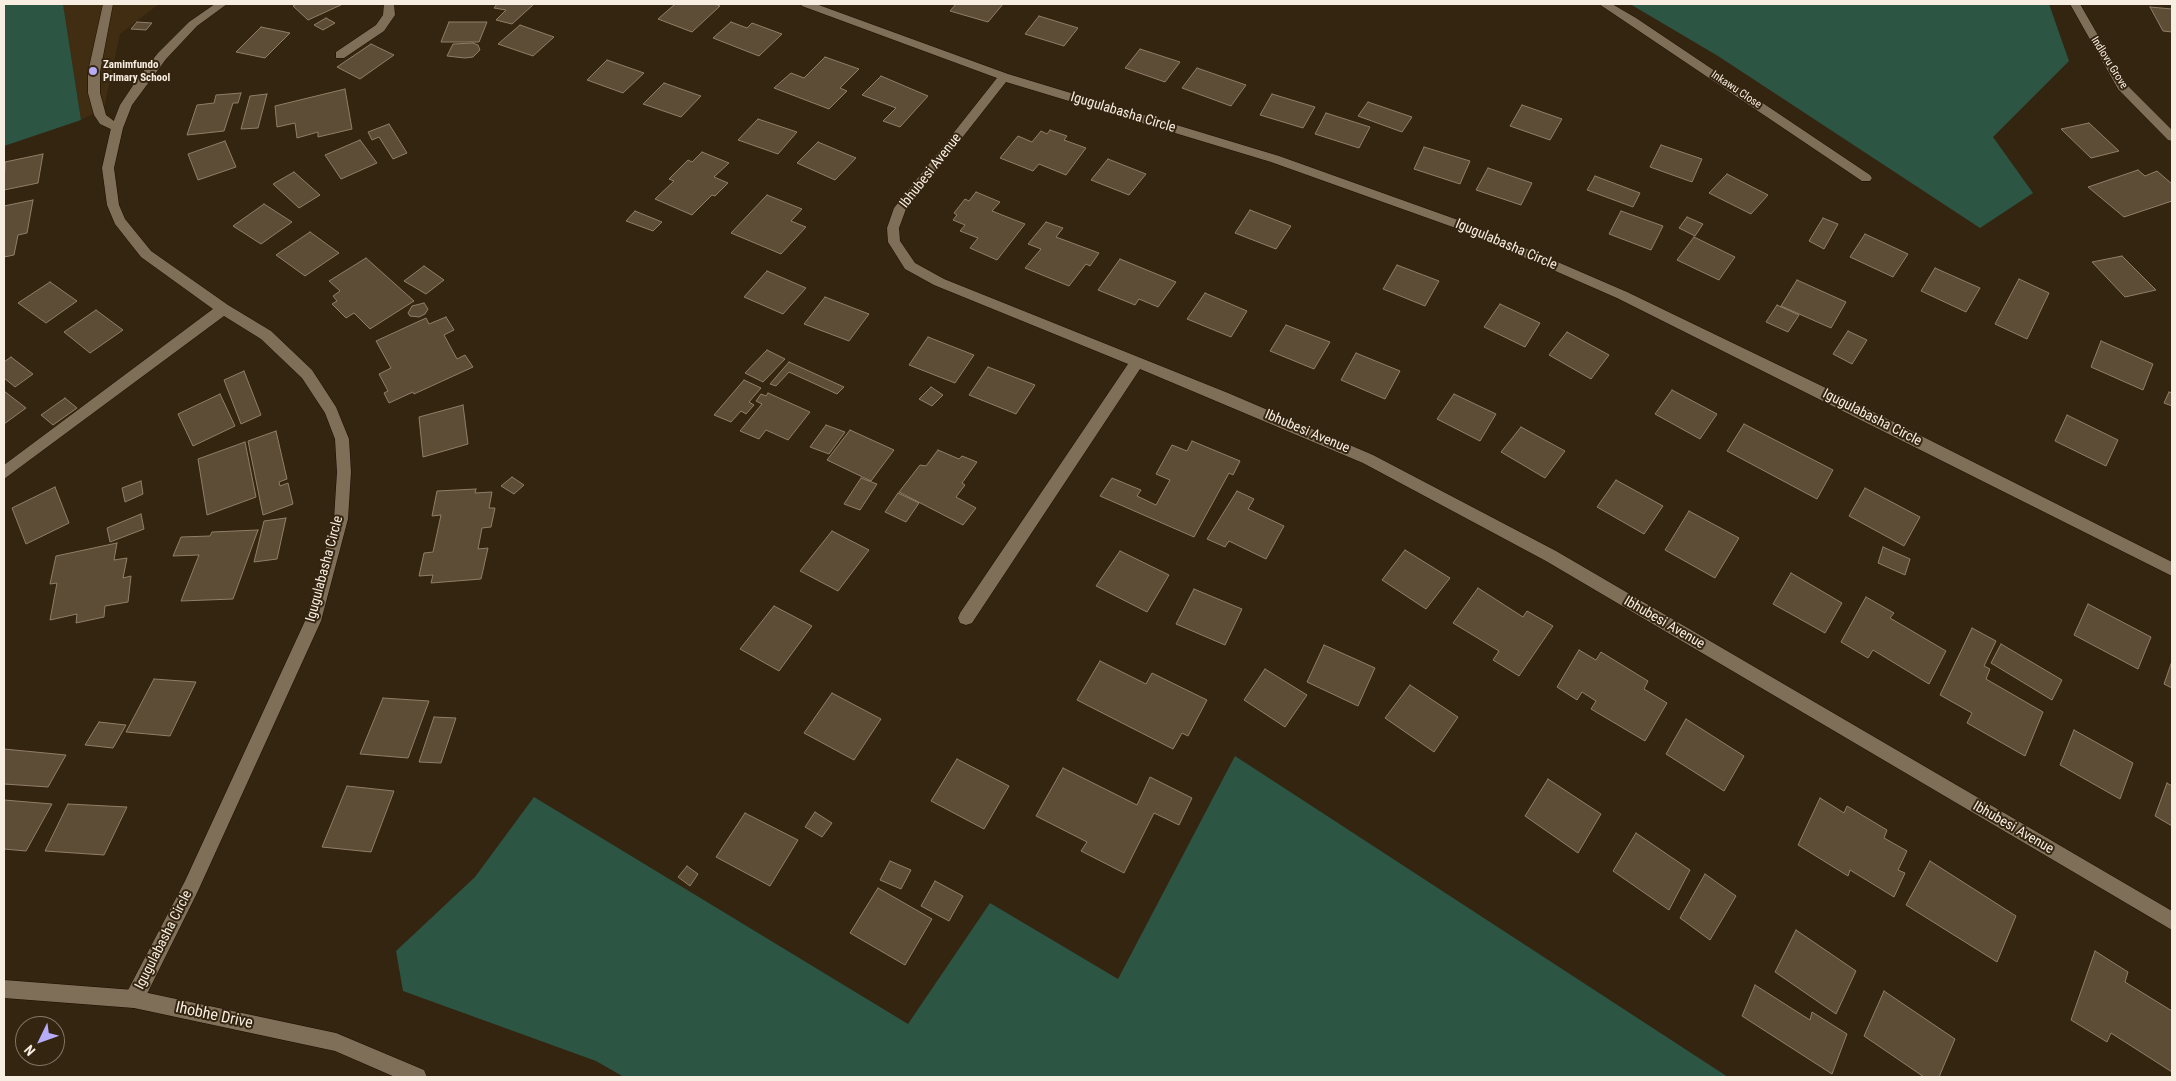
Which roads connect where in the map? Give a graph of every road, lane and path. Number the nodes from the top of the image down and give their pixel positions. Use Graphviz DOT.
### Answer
graph roads {
  1 [pos="108,4"];
  2 [pos="222,4"];
  3 [pos="389,4"];
  4 [pos="806,4"];
  5 [pos="1604,4"];
  6 [pos="2075,4"];
  7 [pos="340,55"];
  8 [pos="1004,77"];
  9 [pos="117,128"];
  10 [pos="2172,137"];
  11 [pos="1866,178"];
  12 [pos="223,309"];
  13 [pos="1137,362"];
  14 [pos="4,473"];
  15 [pos="2172,569"];
  16 [pos="966,618"];
  17 [pos="2172,921"];
  18 [pos="4,989"];
  19 [pos="134,999"];
  20 [pos="416,1077"];
  1 -- 9 [label="street"];
  2 -- 9 [label="street, Igugulabasha Circle"];
  3 -- 7 [label="street"];
  4 -- 8 [label="street, Igugulabasha Circle"];
  5 -- 11 [label="street, Inkawu Close"];
  6 -- 10 [label="street, Indlovu Grove"];
  8 -- 13 [label="street, Ibhubesi Avenue"];
  8 -- 15 [label="street, Igugulabasha Circle"];
  9 -- 12 [label="street, Igugulabasha Circle"];
  12 -- 14 [label="street"];
  12 -- 19 [label="street, Igugulabasha Circle"];
  13 -- 16 [label="street"];
  13 -- 17 [label="street, Ibhubesi Avenue"];
  18 -- 19 [label="street, Ihobhe Drive"];
  19 -- 20 [label="street, Ihobhe Drive"];
}
